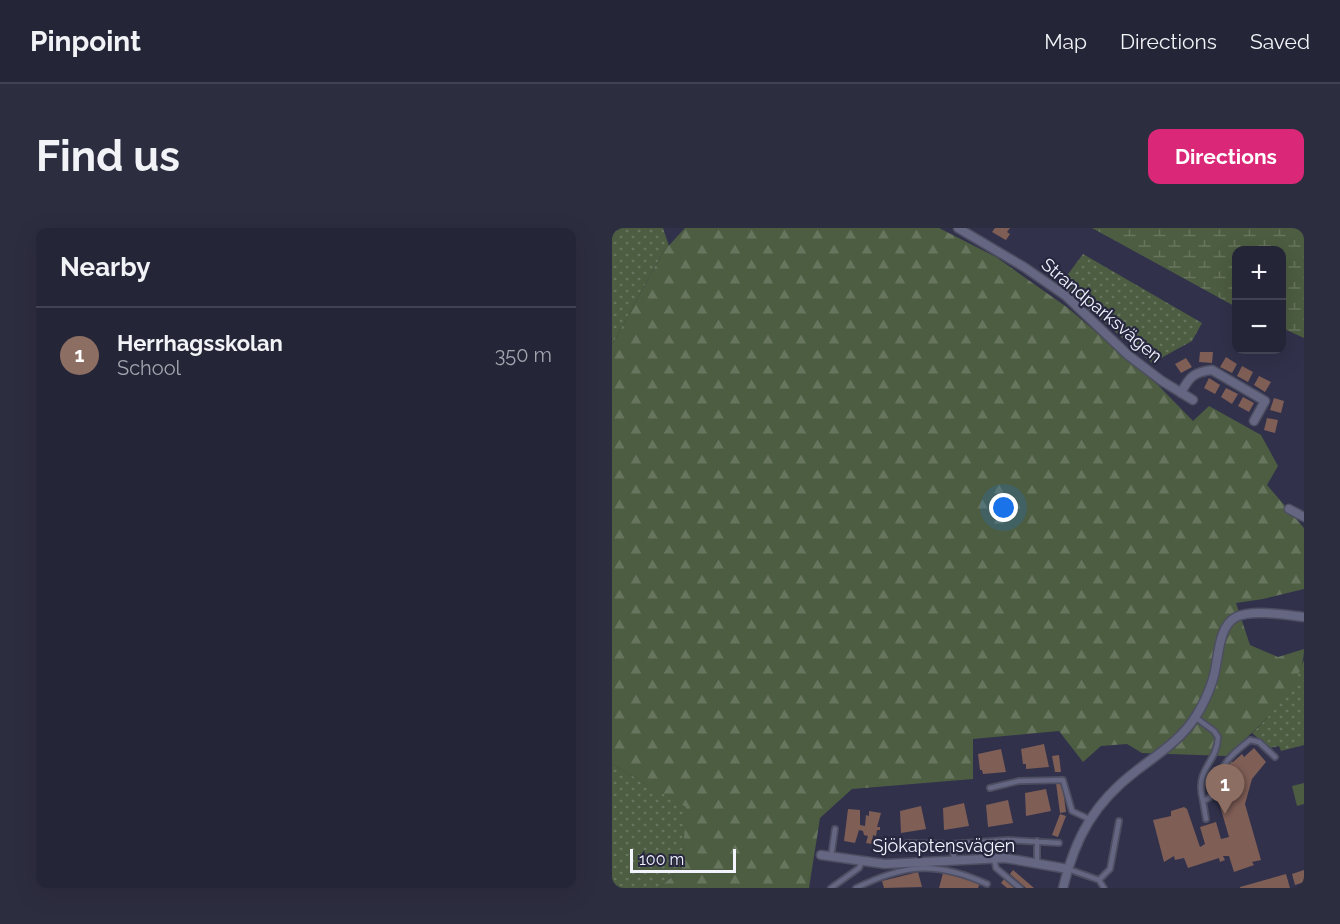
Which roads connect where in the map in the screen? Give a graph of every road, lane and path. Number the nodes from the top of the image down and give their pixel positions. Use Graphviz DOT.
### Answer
graph roads {
  1 [pos="958,228"];
  2 [pos="1180,393"];
  3 [pos="1192,400"];
  4 [pos="1254,421"];
  5 [pos="1289,509"];
  6 [pos="1304,518"];
  7 [pos="1304,616"];
  8 [pos="1195,717"];
  9 [pos="1275,757"];
  10 [pos="990,788"];
  11 [pos="1203,801"];
  12 [pos="1089,819"];
  13 [pos="1206,819"];
  14 [pos="1119,821"];
  15 [pos="835,829"];
  16 [pos="1037,842"];
  17 [pos="907,843"];
  18 [pos="1059,843"];
  19 [pos="951,844"];
  20 [pos="821,855"];
  21 [pos="831,857"];
  22 [pos="994,859"];
  23 [pos="862,861"];
  24 [pos="955,861"];
  25 [pos="1037,863"];
  26 [pos="927,867"];
  27 [pos="1068,869"];
  28 [pos="1099,880"];
  29 [pos="987,884"];
  30 [pos="831,888"];
  31 [pos="856,888"];
  32 [pos="1020,888"];
  33 [pos="1063,888"];
  34 [pos="1104,888"];
  1 -- 2 [label="street, Strandparksvägen"];
  2 -- 3 [label="street, Strandparksvägen"];
  2 -- 4 [label="street"];
  5 -- 6 [label="street"];
  7 -- 8 [label="street"];
  8 -- 11 [label="lane"];
  8 -- 12 [label="street"];
  9 -- 11 [label="lane"];
  10 -- 12 [label="lane"];
  11 -- 13 [label="lane"];
  12 -- 27 [label="street"];
  14 -- 28 [label="lane"];
  15 -- 21 [label="lane"];
  16 -- 18 [label="lane"];
  16 -- 19 [label="lane"];
  16 -- 25 [label="lane"];
  17 -- 19 [label="lane"];
  19 -- 24 [label="lane"];
  20 -- 21 [label="street, Sjökaptensvägen"];
  21 -- 23 [label="street, Sjökaptensvägen"];
  22 -- 24 [label="street, Sjökaptensvägen"];
  22 -- 25 [label="street, Sjökaptensvägen"];
  22 -- 32 [label="lane"];
  23 -- 26 [label="street, Sjökaptensvägen"];
  23 -- 30 [label="lane"];
  24 -- 26 [label="street, Sjökaptensvägen"];
  25 -- 27 [label="street, Sjökaptensvägen"];
  26 -- 29 [label="lane"];
  26 -- 31 [label="lane"];
  27 -- 28 [label="lane"];
  27 -- 33 [label="street"];
  28 -- 34 [label="lane"];
}
